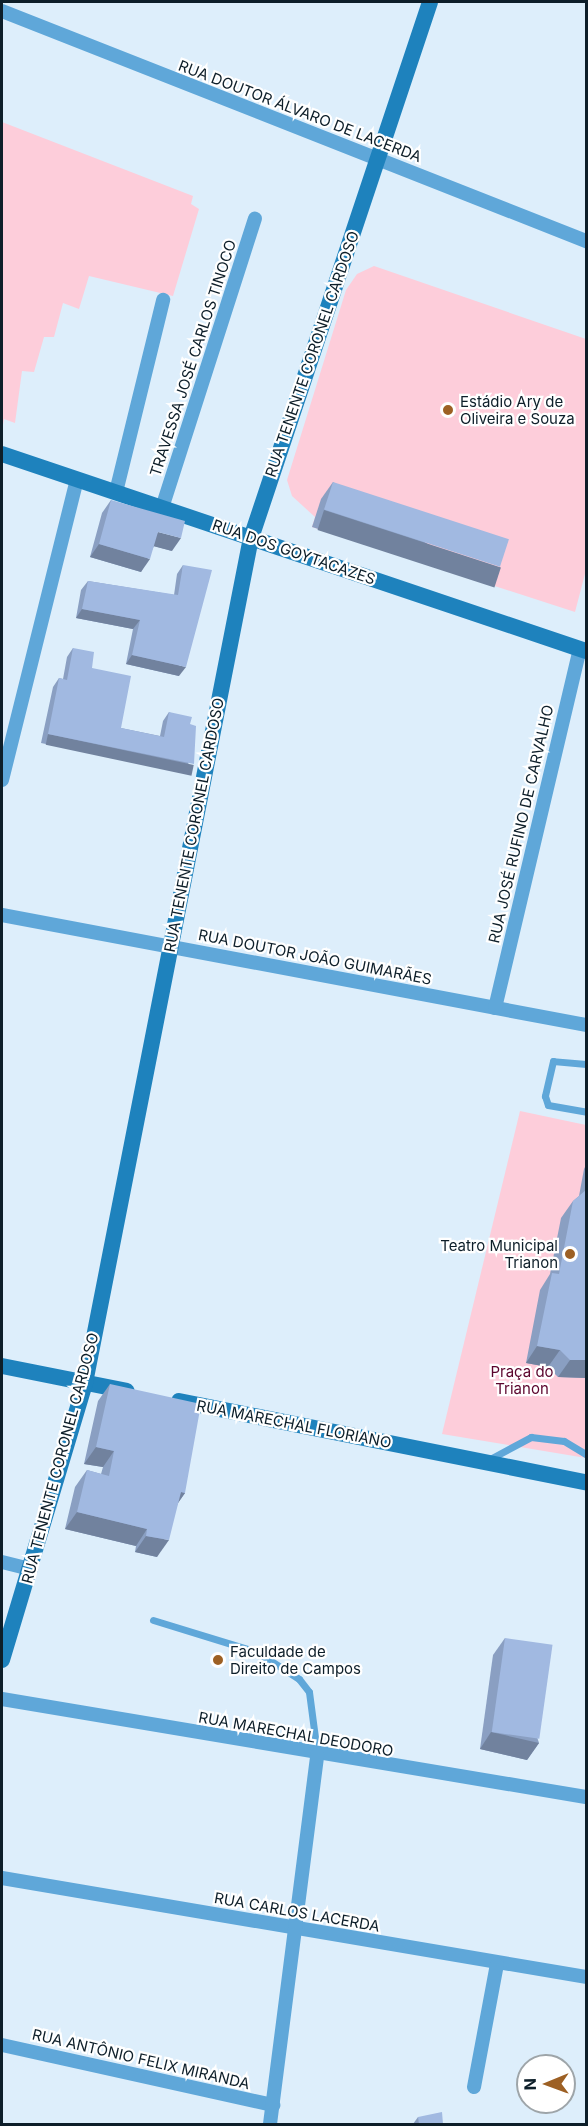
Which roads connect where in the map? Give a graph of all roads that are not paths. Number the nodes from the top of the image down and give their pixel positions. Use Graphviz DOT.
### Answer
graph roads {
  1 [pos="430,2"];
  2 [pos="2,11"];
  3 [pos="378,159"];
  4 [pos="255,219"];
  5 [pos="586,242"];
  6 [pos="163,300"];
  7 [pos="2,454"];
  8 [pos="77,479"];
  9 [pos="116,492"];
  10 [pos="162,508"];
  11 [pos="251,537"];
  12 [pos="583,650"];
  13 [pos="2,780"];
  14 [pos="2,915"];
  15 [pos="170,946"];
  16 [pos="495,1008"];
  17 [pos="586,1025"];
  18 [pos="586,1065"];
  19 [pos="586,1112"];
  20 [pos="2,1366"];
  21 [pos="84,1383"];
  22 [pos="142,1394"];
  23 [pos="165,1399"];
  24 [pos="586,1454"];
  25 [pos="485,1462"];
  26 [pos="586,1482"];
  27 [pos="2,1562"];
  28 [pos="31,1569"];
  29 [pos="153,1620"];
  30 [pos="2,1660"];
  31 [pos="2,1699"];
  32 [pos="317,1755"];
  33 [pos="586,1797"];
  34 [pos="2,1878"];
  35 [pos="293,1928"];
  36 [pos="497,1964"];
  37 [pos="586,1977"];
  38 [pos="2,2045"];
  39 [pos="474,2087"];
  40 [pos="273,2105"];
  41 [pos="270,2124"];
  1 -- 3 [label="main road, RUA TENENTE CORONEL CARDOSO"];
  2 -- 3 [label="street, RUA DOUTOR ÁLVARO DE LACERDA"];
  3 -- 5 [label="street, RUA DOUTOR ÁLVARO DE LACERDA"];
  3 -- 11 [label="main road, RUA TENENTE CORONEL CARDOSO"];
  4 -- 10 [label="street, TRAVESSA JOSÉ CARLOS TINOCO"];
  6 -- 9 [label="street"];
  7 -- 8 [label="main road, RUA DOS GOYTACAZES"];
  8 -- 9 [label="main road, RUA DOS GOYTACAZES"];
  8 -- 13 [label="street"];
  9 -- 10 [label="main road, RUA DOS GOYTACAZES"];
  10 -- 11 [label="main road, RUA DOS GOYTACAZES"];
  11 -- 12 [label="main road, RUA DOS GOYTACAZES"];
  11 -- 15 [label="main road, RUA TENENTE CORONEL CARDOSO"];
  12 -- 16 [label="street, RUA JOSÉ RUFINO DE CARVALHO"];
  14 -- 15 [label="street, RUA DOUTOR JOÃO GUIMARÃES"];
  15 -- 16 [label="street, RUA DOUTOR JOÃO GUIMARÃES"];
  15 -- 21 [label="main road, RUA TENENTE CORONEL CARDOSO"];
  16 -- 17 [label="street, RUA DOUTOR JOÃO GUIMARÃES"];
  18 -- 19 [label="lane"];
  20 -- 21 [label="main road"];
  21 -- 22 [label="main road"];
  21 -- 28 [label="main road, RUA TENENTE CORONEL CARDOSO"];
  23 -- 25 [label="main road, RUA MARECHAL FLORIANO"];
  24 -- 25 [label="lane"];
  25 -- 26 [label="main road, RUA MARECHAL FLORIANO"];
  27 -- 28 [label="street"];
  28 -- 30 [label="main road, RUA TENENTE CORONEL CARDOSO"];
  29 -- 32 [label="lane"];
  31 -- 32 [label="street, RUA MARECHAL DEODORO"];
  32 -- 33 [label="street, RUA MARECHAL DEODORO"];
  32 -- 35 [label="street"];
  34 -- 35 [label="street, RUA CARLOS LACERDA"];
  35 -- 36 [label="street, RUA CARLOS LACERDA"];
  35 -- 40 [label="street"];
  36 -- 37 [label="street, RUA CARLOS LACERDA"];
  36 -- 39 [label="street"];
  38 -- 40 [label="street, RUA ANTÔNIO FELIX MIRANDA"];
  40 -- 41 [label="street"];
}
